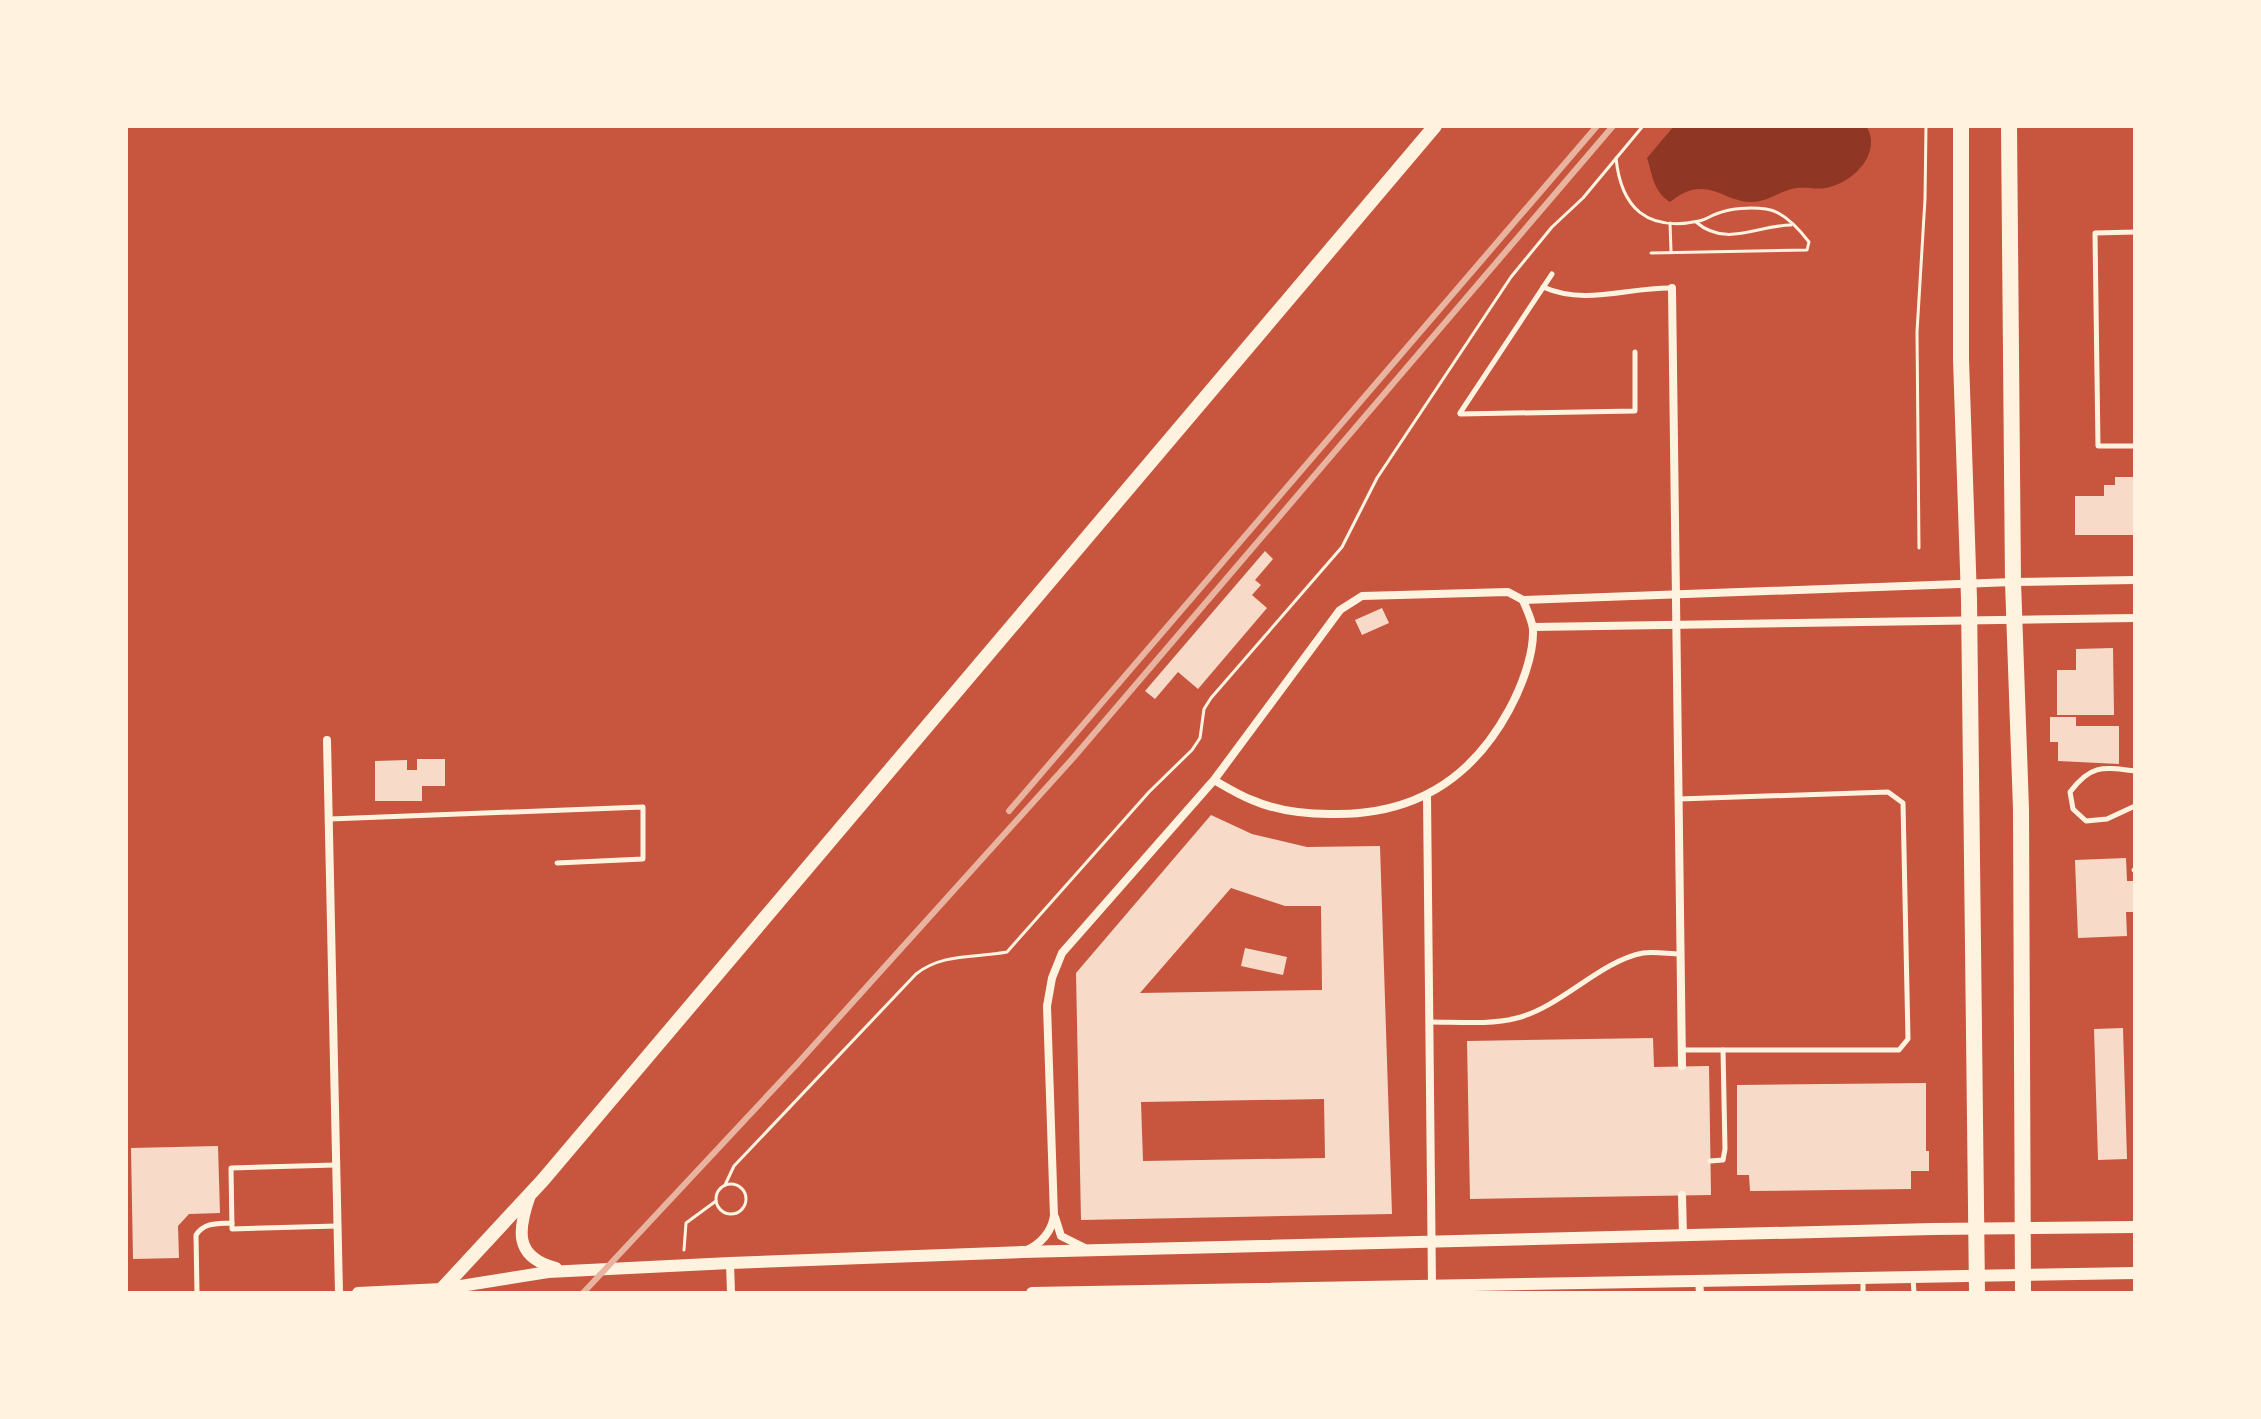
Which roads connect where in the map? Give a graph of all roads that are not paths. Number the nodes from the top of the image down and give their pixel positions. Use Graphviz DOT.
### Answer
graph roads {
  1 [pos="1435,126"];
  2 [pos="1961,126"];
  3 [pos="2013,129"];
  4 [pos="2135,232"];
  5 [pos="1552,274"];
  6 [pos="1543,287"];
  7 [pos="1672,288"];
  8 [pos="1635,352"];
  9 [pos="2135,446"];
  10 [pos="2135,580"];
  11 [pos="2013,582"];
  12 [pos="1969,584"];
  13 [pos="1677,595"];
  14 [pos="1523,600"];
  15 [pos="2135,618"];
  16 [pos="2015,619"];
  17 [pos="1969,621"];
  18 [pos="1677,625"];
  19 [pos="1533,627"];
  20 [pos="327,740"];
  21 [pos="2135,771"];
  22 [pos="1214,780"];
  23 [pos="1427,795"];
  24 [pos="1679,799"];
  25 [pos="2135,806"];
  26 [pos="330,819"];
  27 [pos="557,863"];
  28 [pos="1680,954"];
  29 [pos="1429,1022"];
  30 [pos="1681,1050"];
  31 [pos="1723,1050"];
  32 [pos="1682,1066"];
  33 [pos="1710,1161"];
  34 [pos="336,1164"];
  35 [pos="530,1194"];
  36 [pos="1682,1195"];
  37 [pos="1054,1209"];
  38 [pos="232,1223"];
  39 [pos="338,1226"];
  40 [pos="2135,1227"];
  41 [pos="1977,1228"];
  42 [pos="2022,1228"];
  43 [pos="1683,1237"];
  44 [pos="1432,1243"];
  45 [pos="1096,1250"];
  46 [pos="1022,1252"];
  47 [pos="730,1263"];
  48 [pos="575,1271"];
  49 [pos="2135,1273"];
  50 [pos="2023,1275"];
  51 [pos="1913,1278"];
  52 [pos="1863,1279"];
  53 [pos="1977,1284"];
  54 [pos="1432,1287"];
  55 [pos="1699,1287"];
  56 [pos="442,1289"];
  57 [pos="468,1290"];
  58 [pos="1132,1292"];
  59 [pos="197,1293"];
  60 [pos="339,1293"];
  61 [pos="358,1293"];
  62 [pos="731,1293"];
  63 [pos="1032,1293"];
  64 [pos="1863,1293"];
  65 [pos="1914,1293"];
  66 [pos="2023,1293"];
  1 -- 35 [label="main road"];
  2 -- 12 [label="highway"];
  3 -- 11 [label="highway"];
  4 -- 9 [label="lane"];
  5 -- 6 [label="lane"];
  6 -- 7 [label="lane"];
  6 -- 8 [label="lane"];
  7 -- 13 [label="street"];
  10 -- 11 [label="street"];
  11 -- 12 [label="street"];
  11 -- 16 [label="highway"];
  12 -- 13 [label="street"];
  12 -- 17 [label="highway"];
  13 -- 14 [label="street"];
  13 -- 18 [label="street"];
  14 -- 19 [label="street"];
  14 -- 22 [label="street"];
  15 -- 16 [label="street"];
  16 -- 17 [label="street"];
  16 -- 42 [label="highway"];
  17 -- 18 [label="street"];
  17 -- 41 [label="highway"];
  18 -- 19 [label="street"];
  18 -- 24 [label="street"];
  19 -- 23 [label="street"];
  20 -- 26 [label="street"];
  21 -- 25 [label="lane"];
  22 -- 23 [label="street"];
  22 -- 37 [label="street"];
  23 -- 29 [label="street"];
  24 -- 28 [label="street"];
  24 -- 31 [label="lane"];
  26 -- 27 [label="lane"];
  26 -- 34 [label="street"];
  28 -- 29 [label="lane"];
  28 -- 30 [label="street"];
  29 -- 44 [label="street"];
  30 -- 31 [label="lane"];
  30 -- 32 [label="street"];
  31 -- 33 [label="lane"];
  34 -- 38 [label="lane"];
  34 -- 39 [label="street"];
  35 -- 48 [label="main road"];
  35 -- 56 [label="main road"];
  36 -- 43 [label="street"];
  37 -- 45 [label="street"];
  37 -- 46 [label="street"];
  38 -- 39 [label="lane"];
  38 -- 59 [label="lane"];
  39 -- 60 [label="street"];
  40 -- 42 [label="main road"];
  41 -- 42 [label="main road"];
  41 -- 43 [label="main road"];
  41 -- 53 [label="highway"];
  42 -- 50 [label="highway"];
  43 -- 44 [label="main road"];
  44 -- 45 [label="main road"];
  44 -- 54 [label="street"];
  45 -- 46 [label="main road"];
  46 -- 47 [label="main road"];
  47 -- 48 [label="main road"];
  47 -- 62 [label="street"];
  48 -- 57 [label="main road"];
  49 -- 50 [label="main road"];
  50 -- 53 [label="main road"];
  50 -- 66 [label="highway"];
  51 -- 52 [label="main road"];
  51 -- 53 [label="main road"];
  51 -- 65 [label="lane"];
  52 -- 55 [label="main road"];
  52 -- 64 [label="lane"];
  54 -- 55 [label="main road"];
  54 -- 58 [label="main road"];
  56 -- 57 [label="main road"];
  56 -- 61 [label="main road"];
  58 -- 63 [label="main road"];
}
